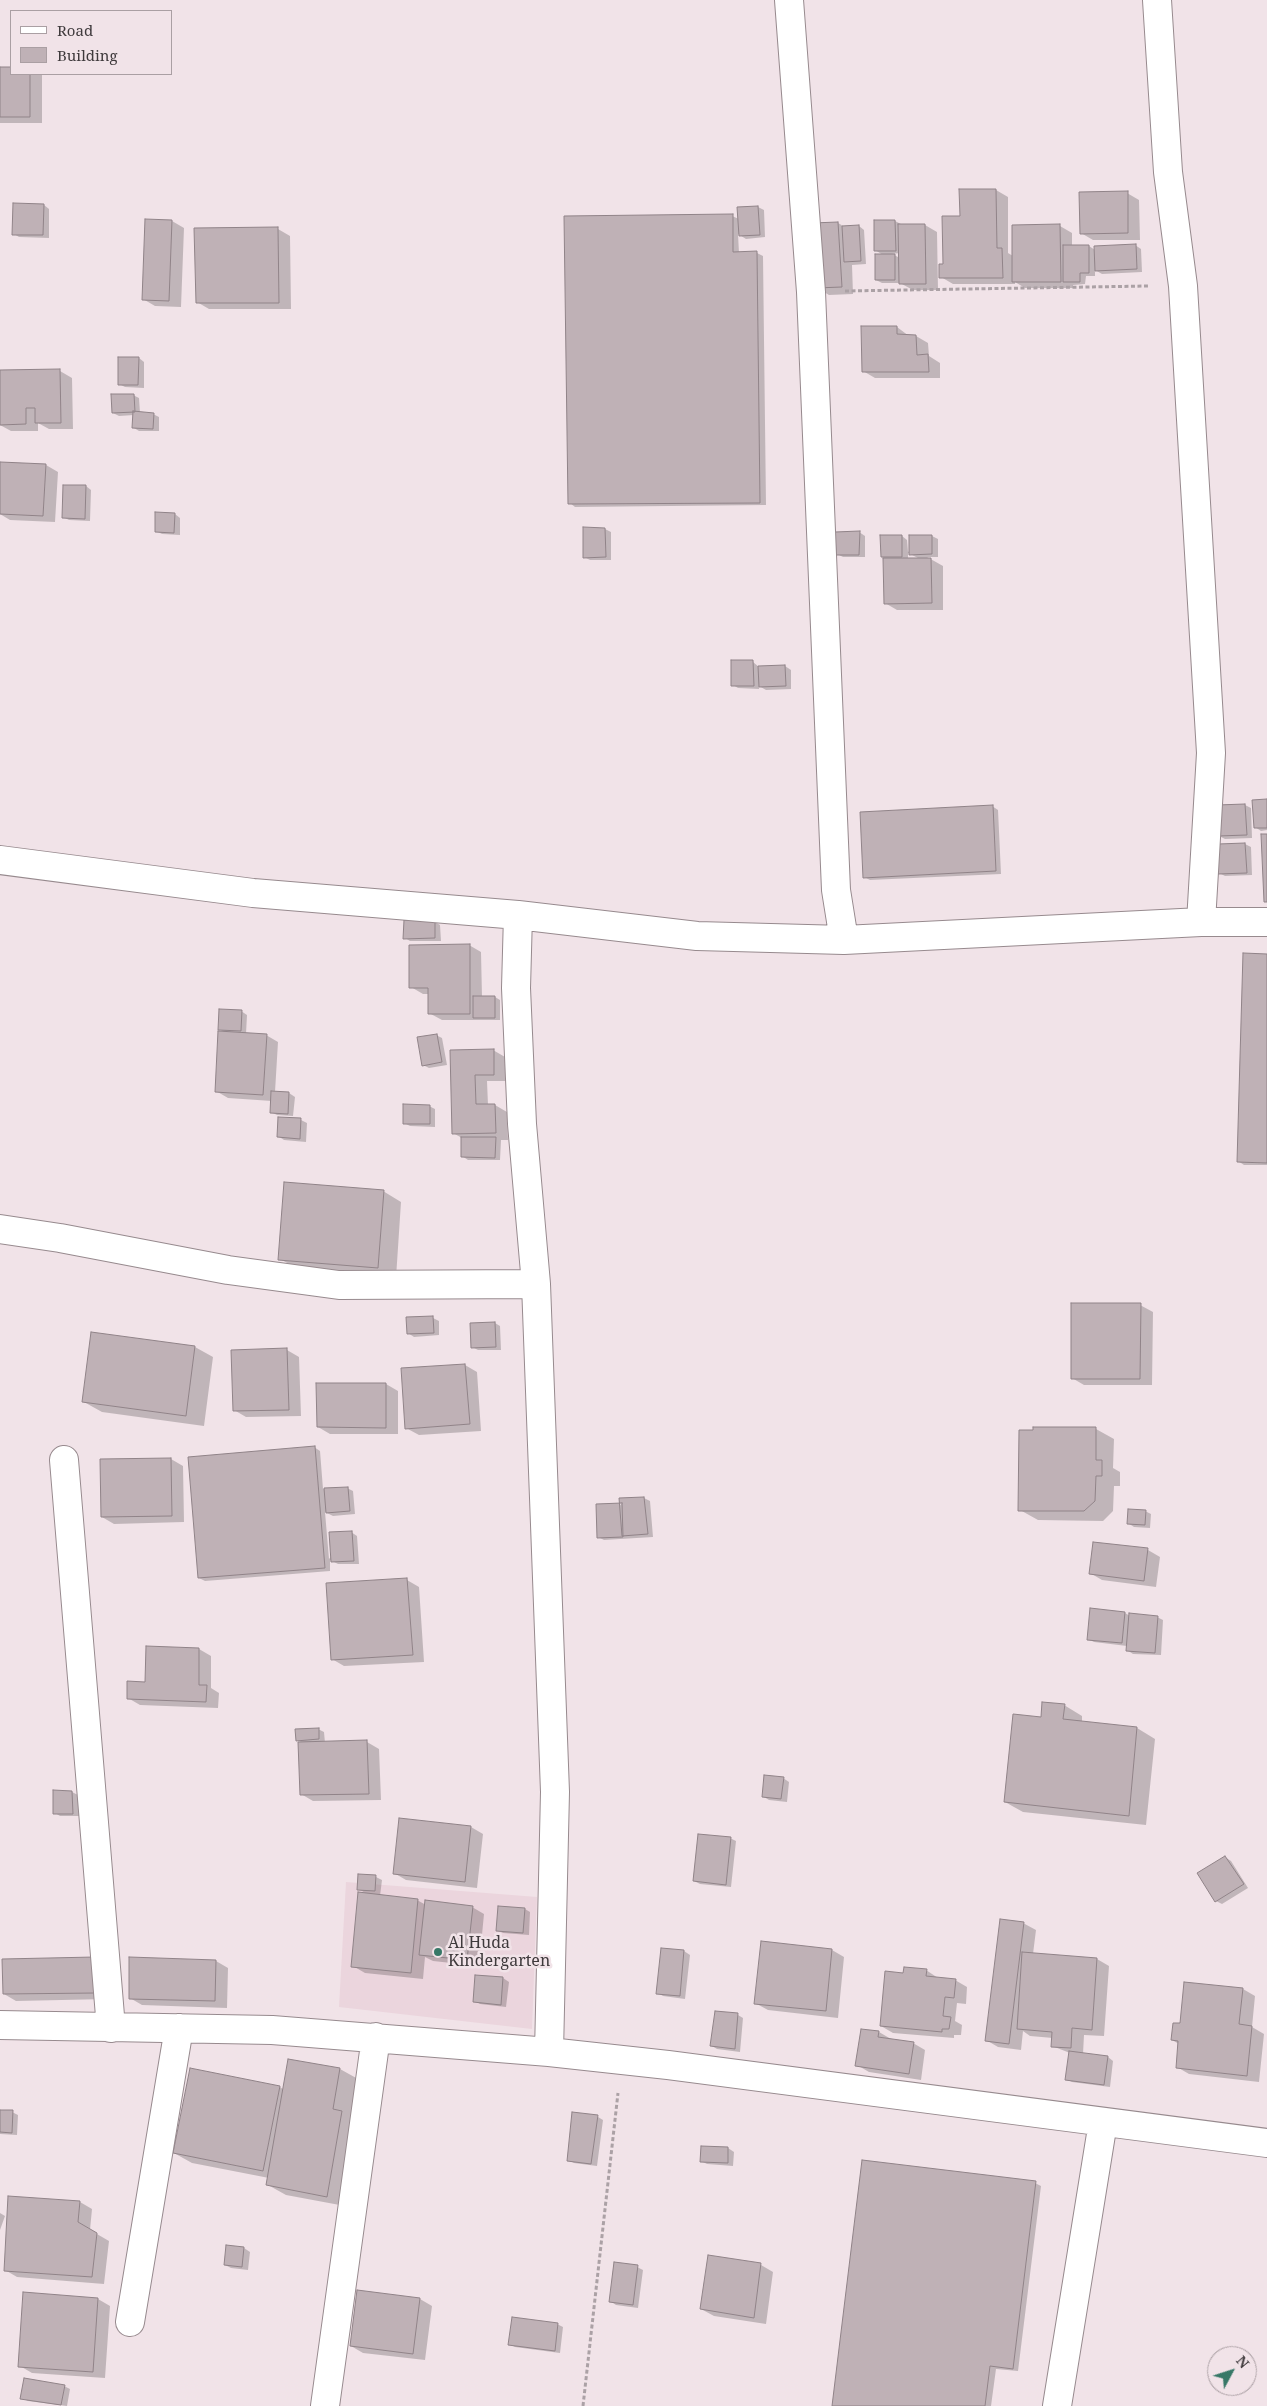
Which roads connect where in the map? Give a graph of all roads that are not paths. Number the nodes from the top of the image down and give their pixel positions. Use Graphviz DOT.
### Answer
graph roads {
  1 [pos="789,0"];
  2 [pos="1157,0"];
  3 [pos="0,860"];
  4 [pos="518,915"];
  5 [pos="1201,922"];
  6 [pos="1267,922"];
  7 [pos="844,940"];
  8 [pos="0,1229"];
  9 [pos="536,1284"];
  10 [pos="64,1460"];
  11 [pos="0,2025"];
  12 [pos="111,2028"];
  13 [pos="179,2028"];
  14 [pos="376,2037"];
  15 [pos="549,2052"];
  16 [pos="1102,2122"];
  17 [pos="1267,2142"];
  18 [pos="130,2322"];
  19 [pos="325,2406"];
  20 [pos="1057,2406"];
  1 -- 7 [label="street"];
  2 -- 5 [label="street"];
  3 -- 4 [label="street"];
  4 -- 7 [label="street"];
  4 -- 9 [label="street"];
  5 -- 6 [label="street"];
  5 -- 7 [label="street"];
  8 -- 9 [label="street"];
  9 -- 15 [label="street"];
  10 -- 12 [label="street"];
  11 -- 12 [label="street"];
  12 -- 13 [label="street"];
  13 -- 14 [label="street"];
  13 -- 18 [label="street"];
  14 -- 15 [label="street"];
  14 -- 19 [label="street"];
  15 -- 16 [label="street"];
  16 -- 17 [label="street"];
  16 -- 20 [label="street"];
}
